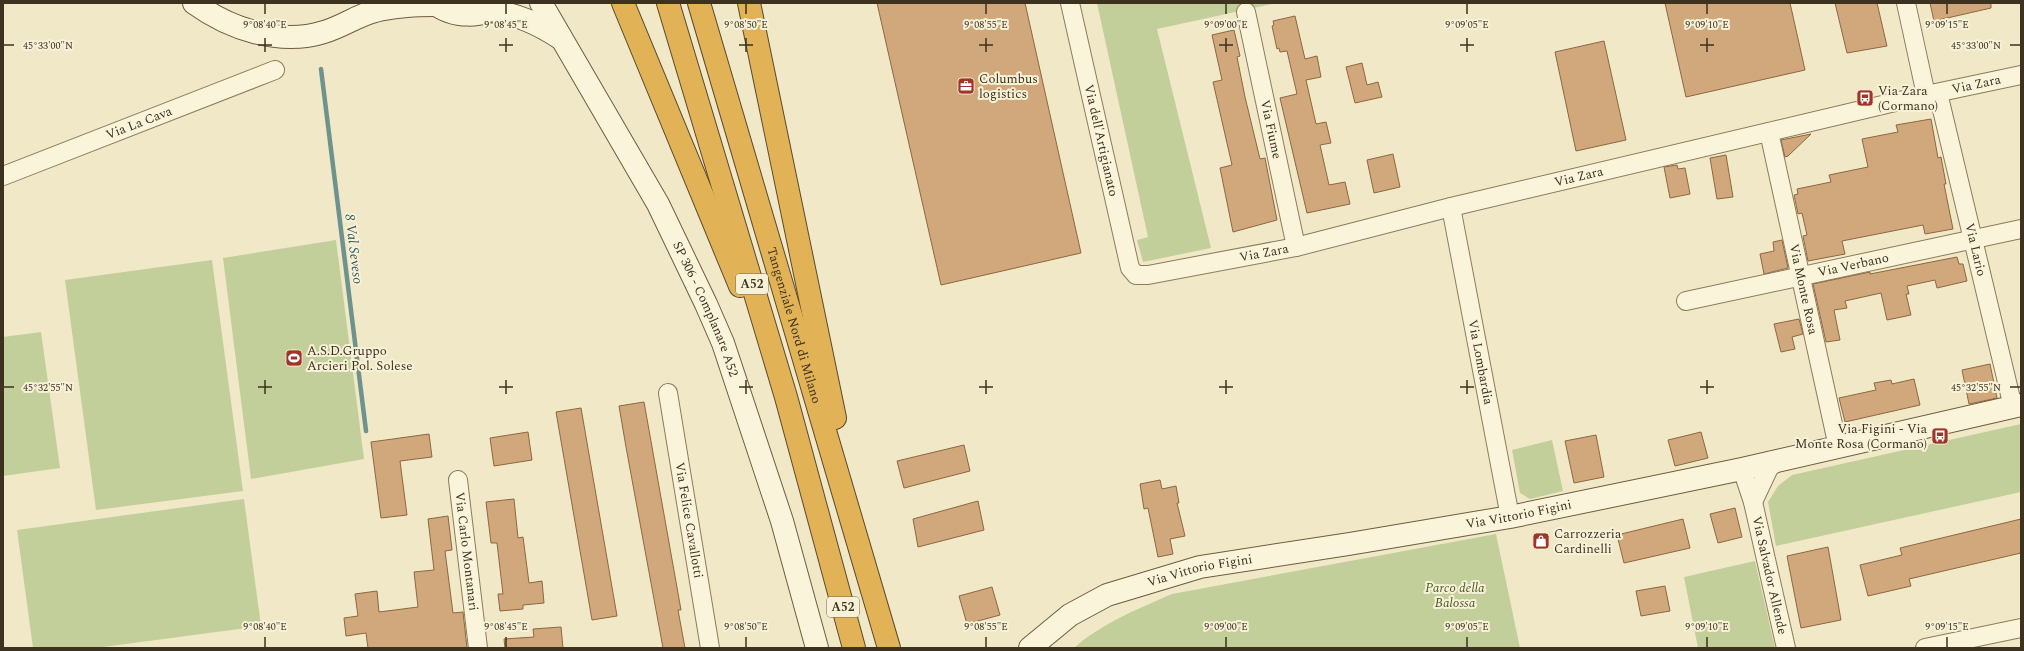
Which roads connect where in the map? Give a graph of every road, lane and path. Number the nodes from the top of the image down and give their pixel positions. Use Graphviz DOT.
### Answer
graph roads {
  1 [pos="194,3"];
  2 [pos="541,3"];
  3 [pos="622,3"];
  4 [pos="668,3"];
  5 [pos="699,3"];
  6 [pos="749,3"];
  7 [pos="1070,3"];
  8 [pos="1906,3"];
  9 [pos="435,4"];
  10 [pos="496,6"];
  11 [pos="378,7"];
  12 [pos="1246,12"];
  13 [pos="560,38"];
  14 [pos="275,70"];
  15 [pos="2021,75"];
  16 [pos="1932,94"];
  17 [pos="1769,132"];
  18 [pos="3,176"];
  19 [pos="1451,207"];
  20 [pos="2021,229"];
  21 [pos="1973,240"];
  22 [pos="1296,247"];
  23 [pos="1136,275"];
  24 [pos="1800,276"];
  25 [pos="1686,301"];
  26 [pos="668,393"];
  27 [pos="786,397"];
  28 [pos="2017,406"];
  29 [pos="1838,447"];
  30 [pos="1779,460"];
  31 [pos="1742,469"];
  32 [pos="458,480"];
  33 [pos="1753,502"];
  34 [pos="1510,517"];
  35 [pos="864,561"];
  36 [pos="2021,628"];
  37 [pos="478,648"];
  38 [pos="710,648"];
  39 [pos="817,648"];
  40 [pos="854,648"];
  41 [pos="889,648"];
  42 [pos="1030,648"];
  43 [pos="1786,648"];
  44 [pos="1925,648"];
  1 -- 11 [label="street"];
  2 -- 13 [label="street, SP 306 - Complanare A52"];
  3 -- 27 [label="highway"];
  4 -- 27 [label="highway, A52"];
  5 -- 35 [label="highway, Tangenziale Nord di Milano / A52"];
  6 -- 35 [label="highway"];
  7 -- 23 [label="street, Via dell'Artigianato"];
  8 -- 16 [label="street, Via Lario"];
  9 -- 10 [label="street"];
  9 -- 11 [label="street"];
  10 -- 13 [label="street"];
  12 -- 22 [label="street, Via Fiume"];
  13 -- 39 [label="street, SP 306 - Complanare A52"];
  14 -- 18 [label="street, Via La Cava"];
  15 -- 16 [label="street, Via Zara"];
  16 -- 17 [label="street, Via Zara"];
  16 -- 21 [label="street, Via Lario"];
  17 -- 19 [label="street, Via Zara"];
  17 -- 24 [label="street, Via Monte Rosa"];
  19 -- 22 [label="street, Via Zara"];
  19 -- 34 [label="street, Via Lombardia"];
  20 -- 21 [label="street, Via Verbano"];
  21 -- 24 [label="street, Via Verbano"];
  21 -- 28 [label="street, Via Lario"];
  22 -- 23 [label="street, Via Zara"];
  24 -- 25 [label="street, Via Verbano"];
  24 -- 29 [label="street, Via Monte Rosa"];
  26 -- 38 [label="street, Via Felice Cavallotti"];
  27 -- 40 [label="highway, A52"];
  28 -- 29 [label="street, Via Vittorio Figini"];
  29 -- 30 [label="street, Via Vittorio Figini"];
  30 -- 31 [label="street, Via Vittorio Figini"];
  30 -- 33 [label="street, Via Salvador Allende"];
  31 -- 33 [label="street, Via Salvador Allende"];
  31 -- 34 [label="street, Via Vittorio Figini"];
  32 -- 37 [label="street, Via Carlo Montanari"];
  33 -- 43 [label="street, Via Salvador Allende"];
  34 -- 42 [label="street, Via Vittorio Figini"];
  35 -- 41 [label="highway, Tangenziale Nord di Milano / A52"];
  36 -- 44 [label="street"];
}
